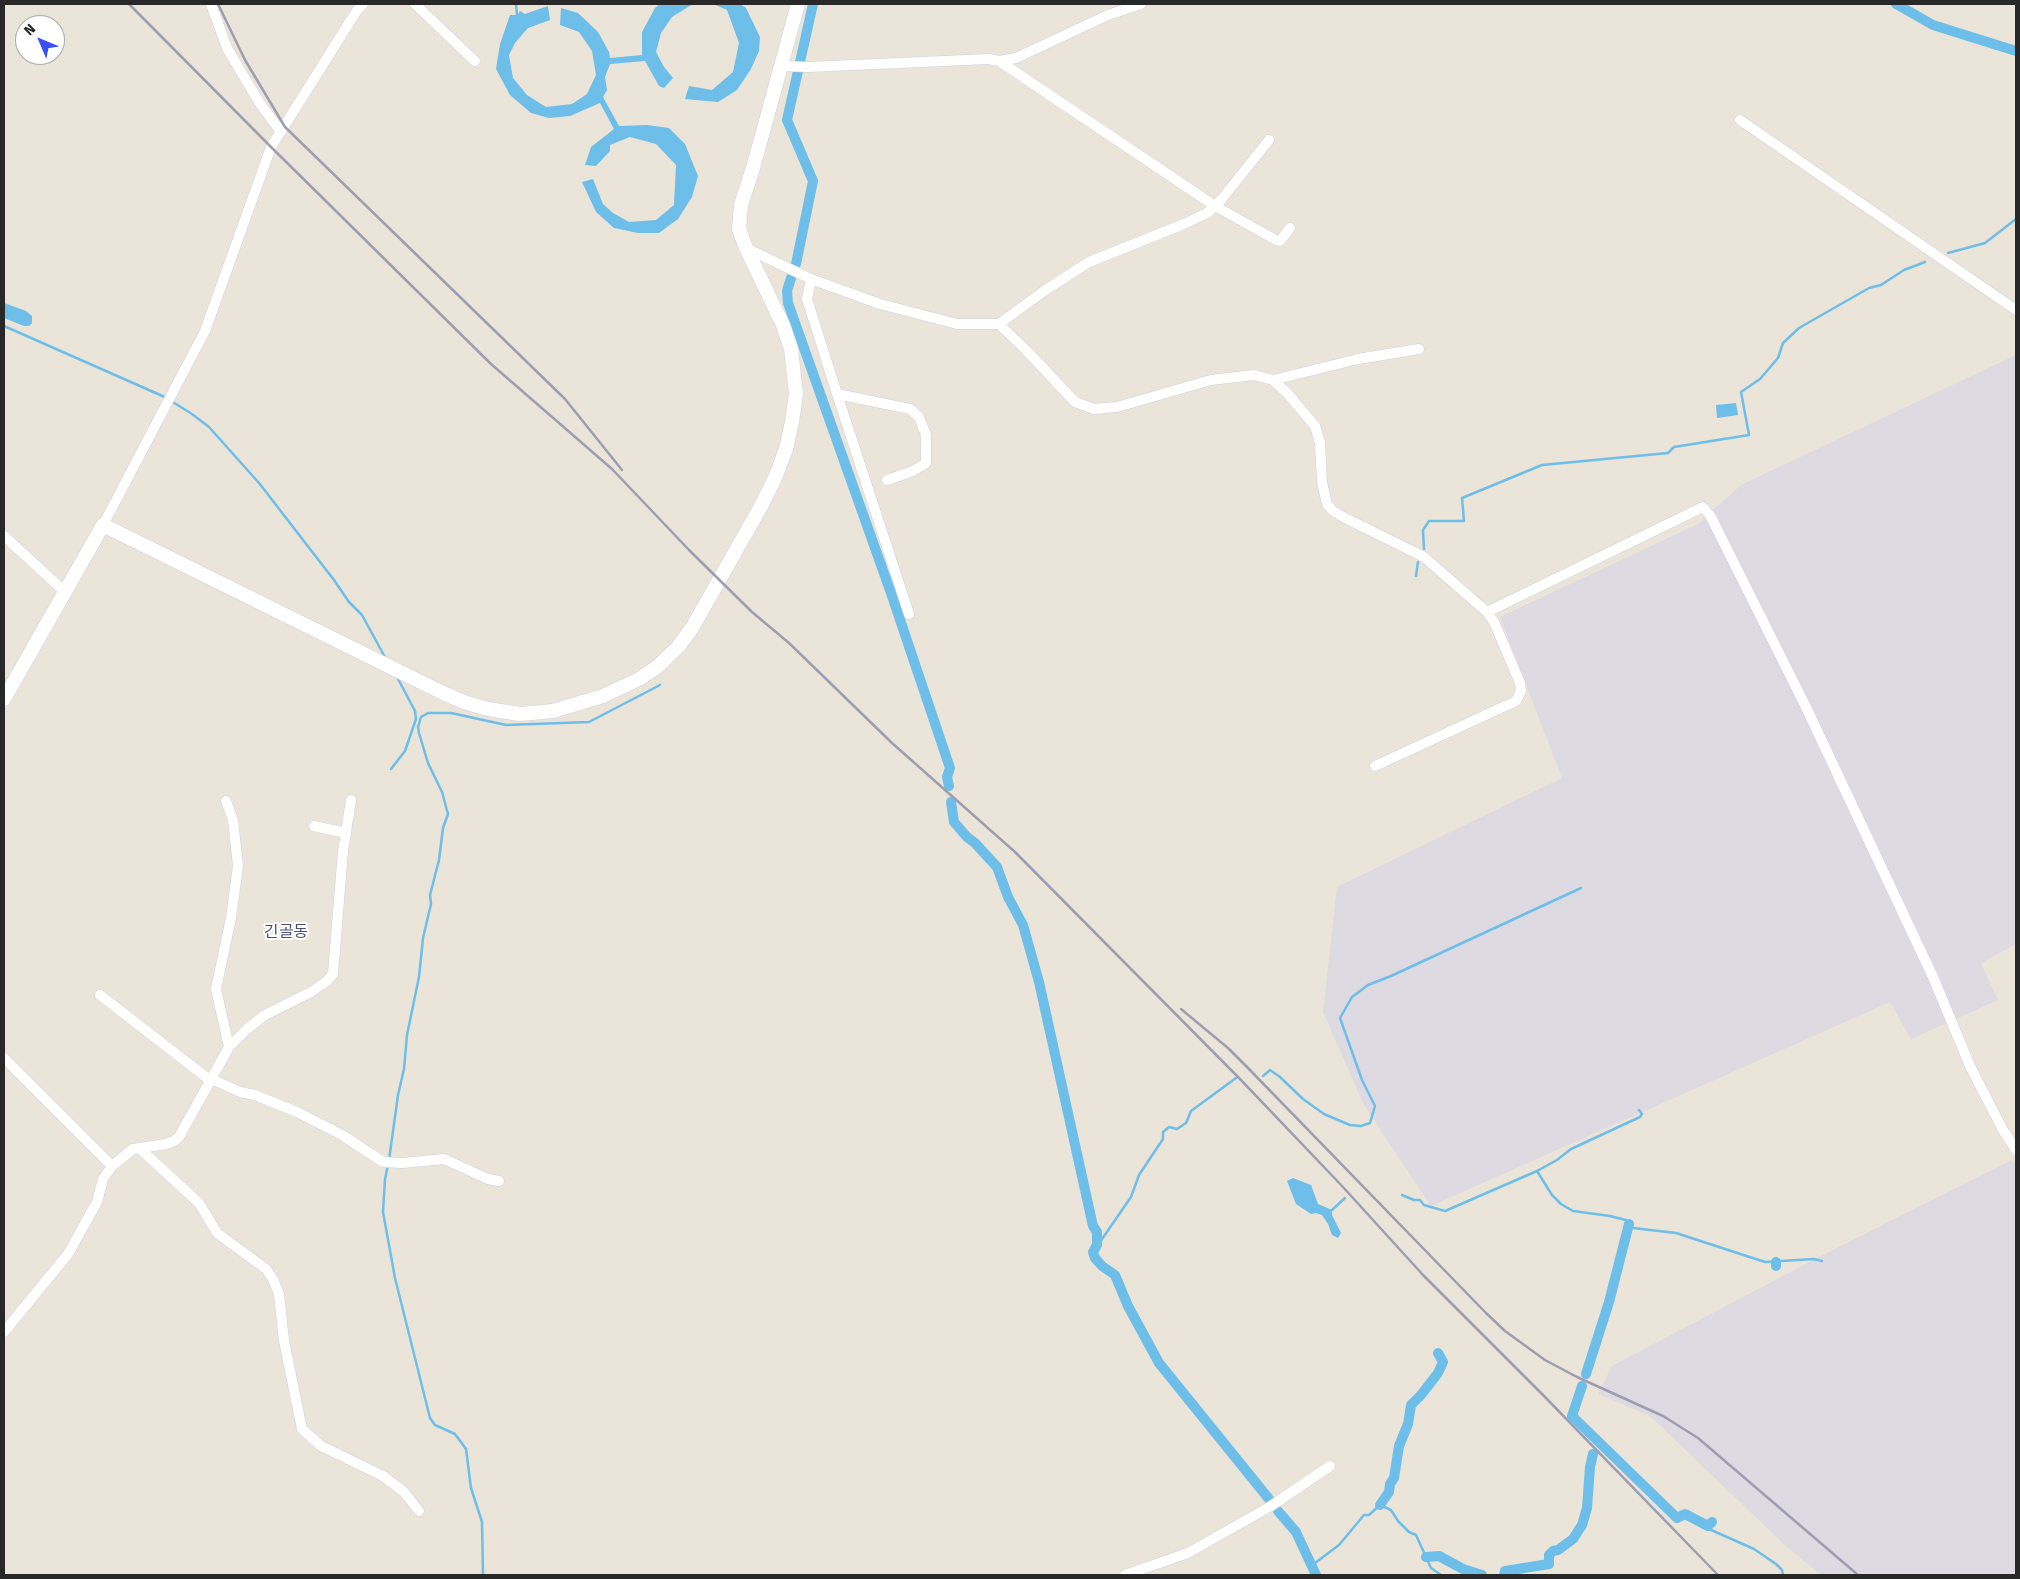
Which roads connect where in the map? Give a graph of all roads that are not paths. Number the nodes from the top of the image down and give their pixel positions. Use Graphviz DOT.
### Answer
graph roads {
  1 [pos="212,4"];
  2 [pos="363,4"];
  3 [pos="415,4"];
  4 [pos="798,4"];
  5 [pos="1141,4"];
  6 [pos="475,61"];
  7 [pos="999,61"];
  8 [pos="782,66"];
  9 [pos="1740,120"];
  10 [pos="281,132"];
  11 [pos="1269,140"];
  12 [pos="1215,206"];
  13 [pos="1290,228"];
  14 [pos="746,248"];
  15 [pos="811,280"];
  16 [pos="2016,310"];
  17 [pos="999,324"];
  18 [pos="1419,349"];
  19 [pos="1273,380"];
  20 [pos="837,394"];
  21 [pos="887,480"];
  22 [pos="103,525"];
  23 [pos="4,536"];
  24 [pos="65,592"];
  25 [pos="1487,612"];
  26 [pos="909,614"];
  27 [pos="4,699"];
  28 [pos="1375,766"];
  29 [pos="351,800"];
  30 [pos="226,801"];
  31 [pos="314,826"];
  32 [pos="346,833"];
  33 [pos="100,995"];
  34 [pos="229,1047"];
  35 [pos="4,1058"];
  36 [pos="211,1081"];
  37 [pos="139,1148"];
  38 [pos="2016,1150"];
  39 [pos="112,1166"];
  40 [pos="499,1181"];
  41 [pos="4,1332"];
  42 [pos="1330,1466"];
  43 [pos="419,1511"];
  44 [pos="1125,1575"];
  1 -- 10 [label="street"];
  2 -- 10 [label="street"];
  3 -- 6 [label="street"];
  4 -- 8 [label="main road"];
  5 -- 7 [label="street"];
  7 -- 8 [label="street"];
  7 -- 12 [label="street"];
  8 -- 14 [label="main road"];
  9 -- 16 [label="street"];
  10 -- 22 [label="street"];
  11 -- 12 [label="street"];
  12 -- 13 [label="street"];
  12 -- 17 [label="street"];
  14 -- 15 [label="street"];
  14 -- 22 [label="main road"];
  15 -- 17 [label="street"];
  15 -- 20 [label="street"];
  17 -- 19 [label="street"];
  18 -- 19 [label="street"];
  19 -- 25 [label="street"];
  20 -- 21 [label="street"];
  20 -- 26 [label="street"];
  22 -- 24 [label="main road"];
  23 -- 24 [label="street"];
  24 -- 27 [label="main road"];
  25 -- 28 [label="street"];
  25 -- 38 [label="street"];
  29 -- 32 [label="street"];
  30 -- 34 [label="street"];
  31 -- 32 [label="street"];
  32 -- 34 [label="street"];
  33 -- 36 [label="street"];
  34 -- 36 [label="street"];
  35 -- 39 [label="street"];
  36 -- 37 [label="street"];
  36 -- 40 [label="street"];
  37 -- 39 [label="street"];
  37 -- 43 [label="street"];
  39 -- 41 [label="street"];
  42 -- 44 [label="street"];
}
